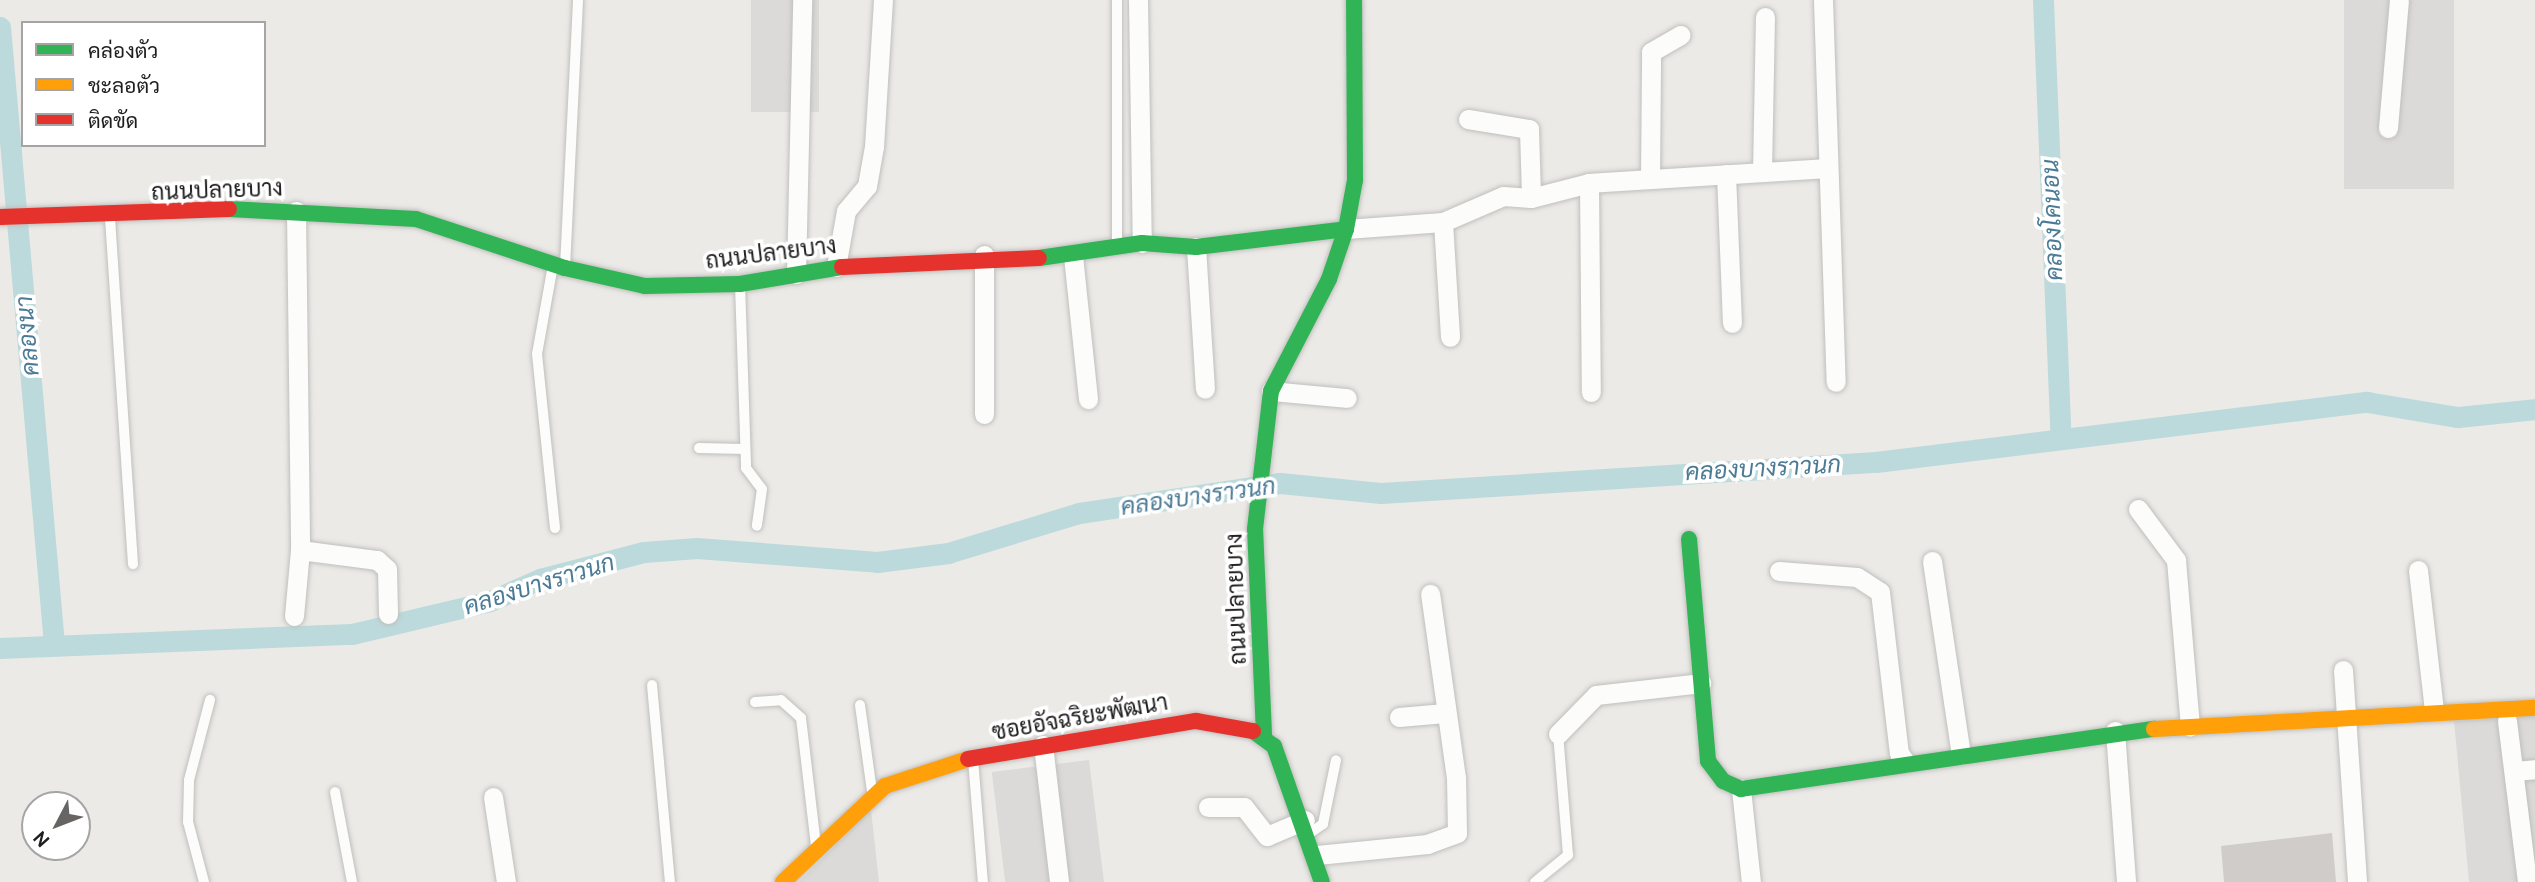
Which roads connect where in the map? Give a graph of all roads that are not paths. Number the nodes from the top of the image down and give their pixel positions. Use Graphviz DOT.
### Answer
graph roads {
  1 [pos="578,0"];
  2 [pos="802,0"];
  3 [pos="883,0"];
  4 [pos="1117,0"];
  5 [pos="1138,0"];
  6 [pos="1354,0"];
  7 [pos="1823,0"];
  8 [pos="2399,0"];
  9 [pos="1765,17"];
  10 [pos="1680,35"];
  11 [pos="1468,119"];
  12 [pos="2388,128"];
  13 [pos="1827,168"];
  14 [pos="1762,172"];
  15 [pos="1726,174"];
  16 [pos="1650,179"];
  17 [pos="1589,183"];
  18 [pos="1531,198"];
  19 [pos="296,211"];
  20 [pos="0,217"];
  21 [pos="110,218"];
  22 [pos="1443,222"];
  23 [pos="1346,229"];
  24 [pos="1142,243"];
  25 [pos="1117,245"];
  26 [pos="1196,247"];
  27 [pos="984,255"];
  28 [pos="1073,256"];
  29 [pos="559,265"];
  30 [pos="836,267"];
  31 [pos="796,274"];
  32 [pos="740,285"];
  33 [pos="1732,323"];
  34 [pos="1450,337"];
  35 [pos="1836,382"];
  36 [pos="1205,389"];
  37 [pos="1271,391"];
  38 [pos="1591,392"];
  39 [pos="1347,398"];
  40 [pos="1088,399"];
  41 [pos="985,414"];
  42 [pos="699,448"];
  43 [pos="745,449"];
  44 [pos="2138,509"];
  45 [pos="757,526"];
  46 [pos="555,528"];
  47 [pos="1689,539"];
  48 [pos="300,550"];
  49 [pos="1932,561"];
  50 [pos="133,564"];
  51 [pos="1779,570"];
  52 [pos="2418,570"];
  53 [pos="1430,594"];
  54 [pos="388,614"];
  55 [pos="294,616"];
  56 [pos="2343,670"];
  57 [pos="1701,683"];
  58 [pos="652,685"];
  59 [pos="210,700"];
  60 [pos="755,702"];
  61 [pos="860,705"];
  62 [pos="2535,708"];
  63 [pos="2434,710"];
  64 [pos="1445,713"];
  65 [pos="2347,716"];
  66 [pos="1399,717"];
  67 [pos="2507,721"];
  68 [pos="2190,726"];
  69 [pos="2115,731"];
  70 [pos="1264,734"];
  71 [pos="1558,734"];
  72 [pos="1042,744"];
  73 [pos="1961,755"];
  74 [pos="973,758"];
  75 [pos="1336,760"];
  76 [pos="1906,763"];
  77 [pos="2535,769"];
  78 [pos="2514,771"];
  79 [pos="1741,789"];
  80 [pos="335,792"];
  81 [pos="873,796"];
  82 [pos="493,797"];
  83 [pos="1208,807"];
  84 [pos="1307,827"];
  85 [pos="816,849"];
  86 [pos="1317,855"];
  87 [pos="2530,881"];
  88 [pos="204,882"];
  89 [pos="352,882"];
  90 [pos="506,882"];
  91 [pos="670,882"];
  92 [pos="783,882"];
  93 [pos="983,882"];
  94 [pos="1059,882"];
  95 [pos="1322,882"];
  96 [pos="1535,882"];
  97 [pos="1751,882"];
  98 [pos="2126,882"];
  99 [pos="2357,882"];
  1 -- 29 [label="lane"];
  2 -- 31 [label="street"];
  3 -- 30 [label="street"];
  4 -- 25 [label="lane"];
  5 -- 24 [label="street"];
  6 -- 23 [label="street, ถนนปลายบาง"];
  7 -- 13 [label="street"];
  8 -- 12 [label="street"];
  9 -- 14 [label="street"];
  10 -- 16 [label="street"];
  11 -- 18 [label="street"];
  13 -- 14 [label="street"];
  13 -- 35 [label="street"];
  14 -- 15 [label="street"];
  15 -- 16 [label="street"];
  15 -- 33 [label="street"];
  16 -- 17 [label="street"];
  17 -- 18 [label="street"];
  17 -- 38 [label="street"];
  18 -- 22 [label="street"];
  19 -- 21 [label="street, ถนนปลายบาง"];
  19 -- 29 [label="street, ถนนปลายบาง"];
  19 -- 48 [label="street"];
  20 -- 21 [label="street, ถนนปลายบาง"];
  21 -- 50 [label="lane"];
  22 -- 23 [label="street"];
  22 -- 34 [label="street"];
  23 -- 26 [label="street, ถนนปลายบาง"];
  23 -- 37 [label="street, ถนนปลายบาง"];
  24 -- 25 [label="street, ถนนปลายบาง"];
  24 -- 26 [label="street, ถนนปลายบาง"];
  25 -- 28 [label="street, ถนนปลายบาง"];
  26 -- 36 [label="street"];
  27 -- 28 [label="street, ถนนปลายบาง"];
  27 -- 30 [label="street, ถนนปลายบาง"];
  27 -- 41 [label="street"];
  28 -- 40 [label="street"];
  29 -- 32 [label="street, ถนนปลายบาง"];
  29 -- 46 [label="lane"];
  30 -- 31 [label="street, ถนนปลายบาง"];
  31 -- 32 [label="street, ถนนปลายบาง"];
  32 -- 43 [label="lane"];
  37 -- 39 [label="street"];
  37 -- 70 [label="street, ถนนปลายบาง"];
  42 -- 43 [label="lane"];
  43 -- 45 [label="lane"];
  44 -- 68 [label="street"];
  47 -- 57 [label="street"];
  48 -- 54 [label="street"];
  48 -- 55 [label="street"];
  49 -- 73 [label="street"];
  51 -- 76 [label="street"];
  52 -- 63 [label="street"];
  53 -- 64 [label="street"];
  56 -- 65 [label="street"];
  57 -- 71 [label="street"];
  57 -- 79 [label="street"];
  58 -- 91 [label="lane"];
  59 -- 88 [label="lane"];
  60 -- 85 [label="lane"];
  61 -- 81 [label="lane"];
  62 -- 63 [label="street"];
  63 -- 65 [label="street"];
  64 -- 66 [label="street"];
  64 -- 86 [label="street"];
  65 -- 68 [label="street"];
  65 -- 99 [label="street"];
  67 -- 78 [label="street"];
  68 -- 69 [label="street"];
  69 -- 73 [label="street"];
  69 -- 98 [label="street"];
  70 -- 72 [label="street, ซอยอัจฉริยะพัฒนา"];
  70 -- 84 [label="street"];
  71 -- 96 [label="lane"];
  72 -- 74 [label="street, ซอยอัจฉริยะพัฒนา"];
  72 -- 94 [label="street"];
  73 -- 76 [label="street"];
  74 -- 81 [label="street, ซอยอัจฉริยะพัฒนา"];
  74 -- 93 [label="lane"];
  75 -- 84 [label="lane"];
  76 -- 79 [label="street"];
  77 -- 78 [label="street"];
  78 -- 87 [label="street"];
  79 -- 97 [label="street"];
  80 -- 89 [label="lane"];
  81 -- 85 [label="street, ซอยอัจฉริยะพัฒนา"];
  82 -- 90 [label="street"];
  83 -- 84 [label="street"];
  84 -- 86 [label="street"];
  85 -- 92 [label="street, ซอยอัจฉริยะพัฒนา"];
  86 -- 95 [label="street"];
}
